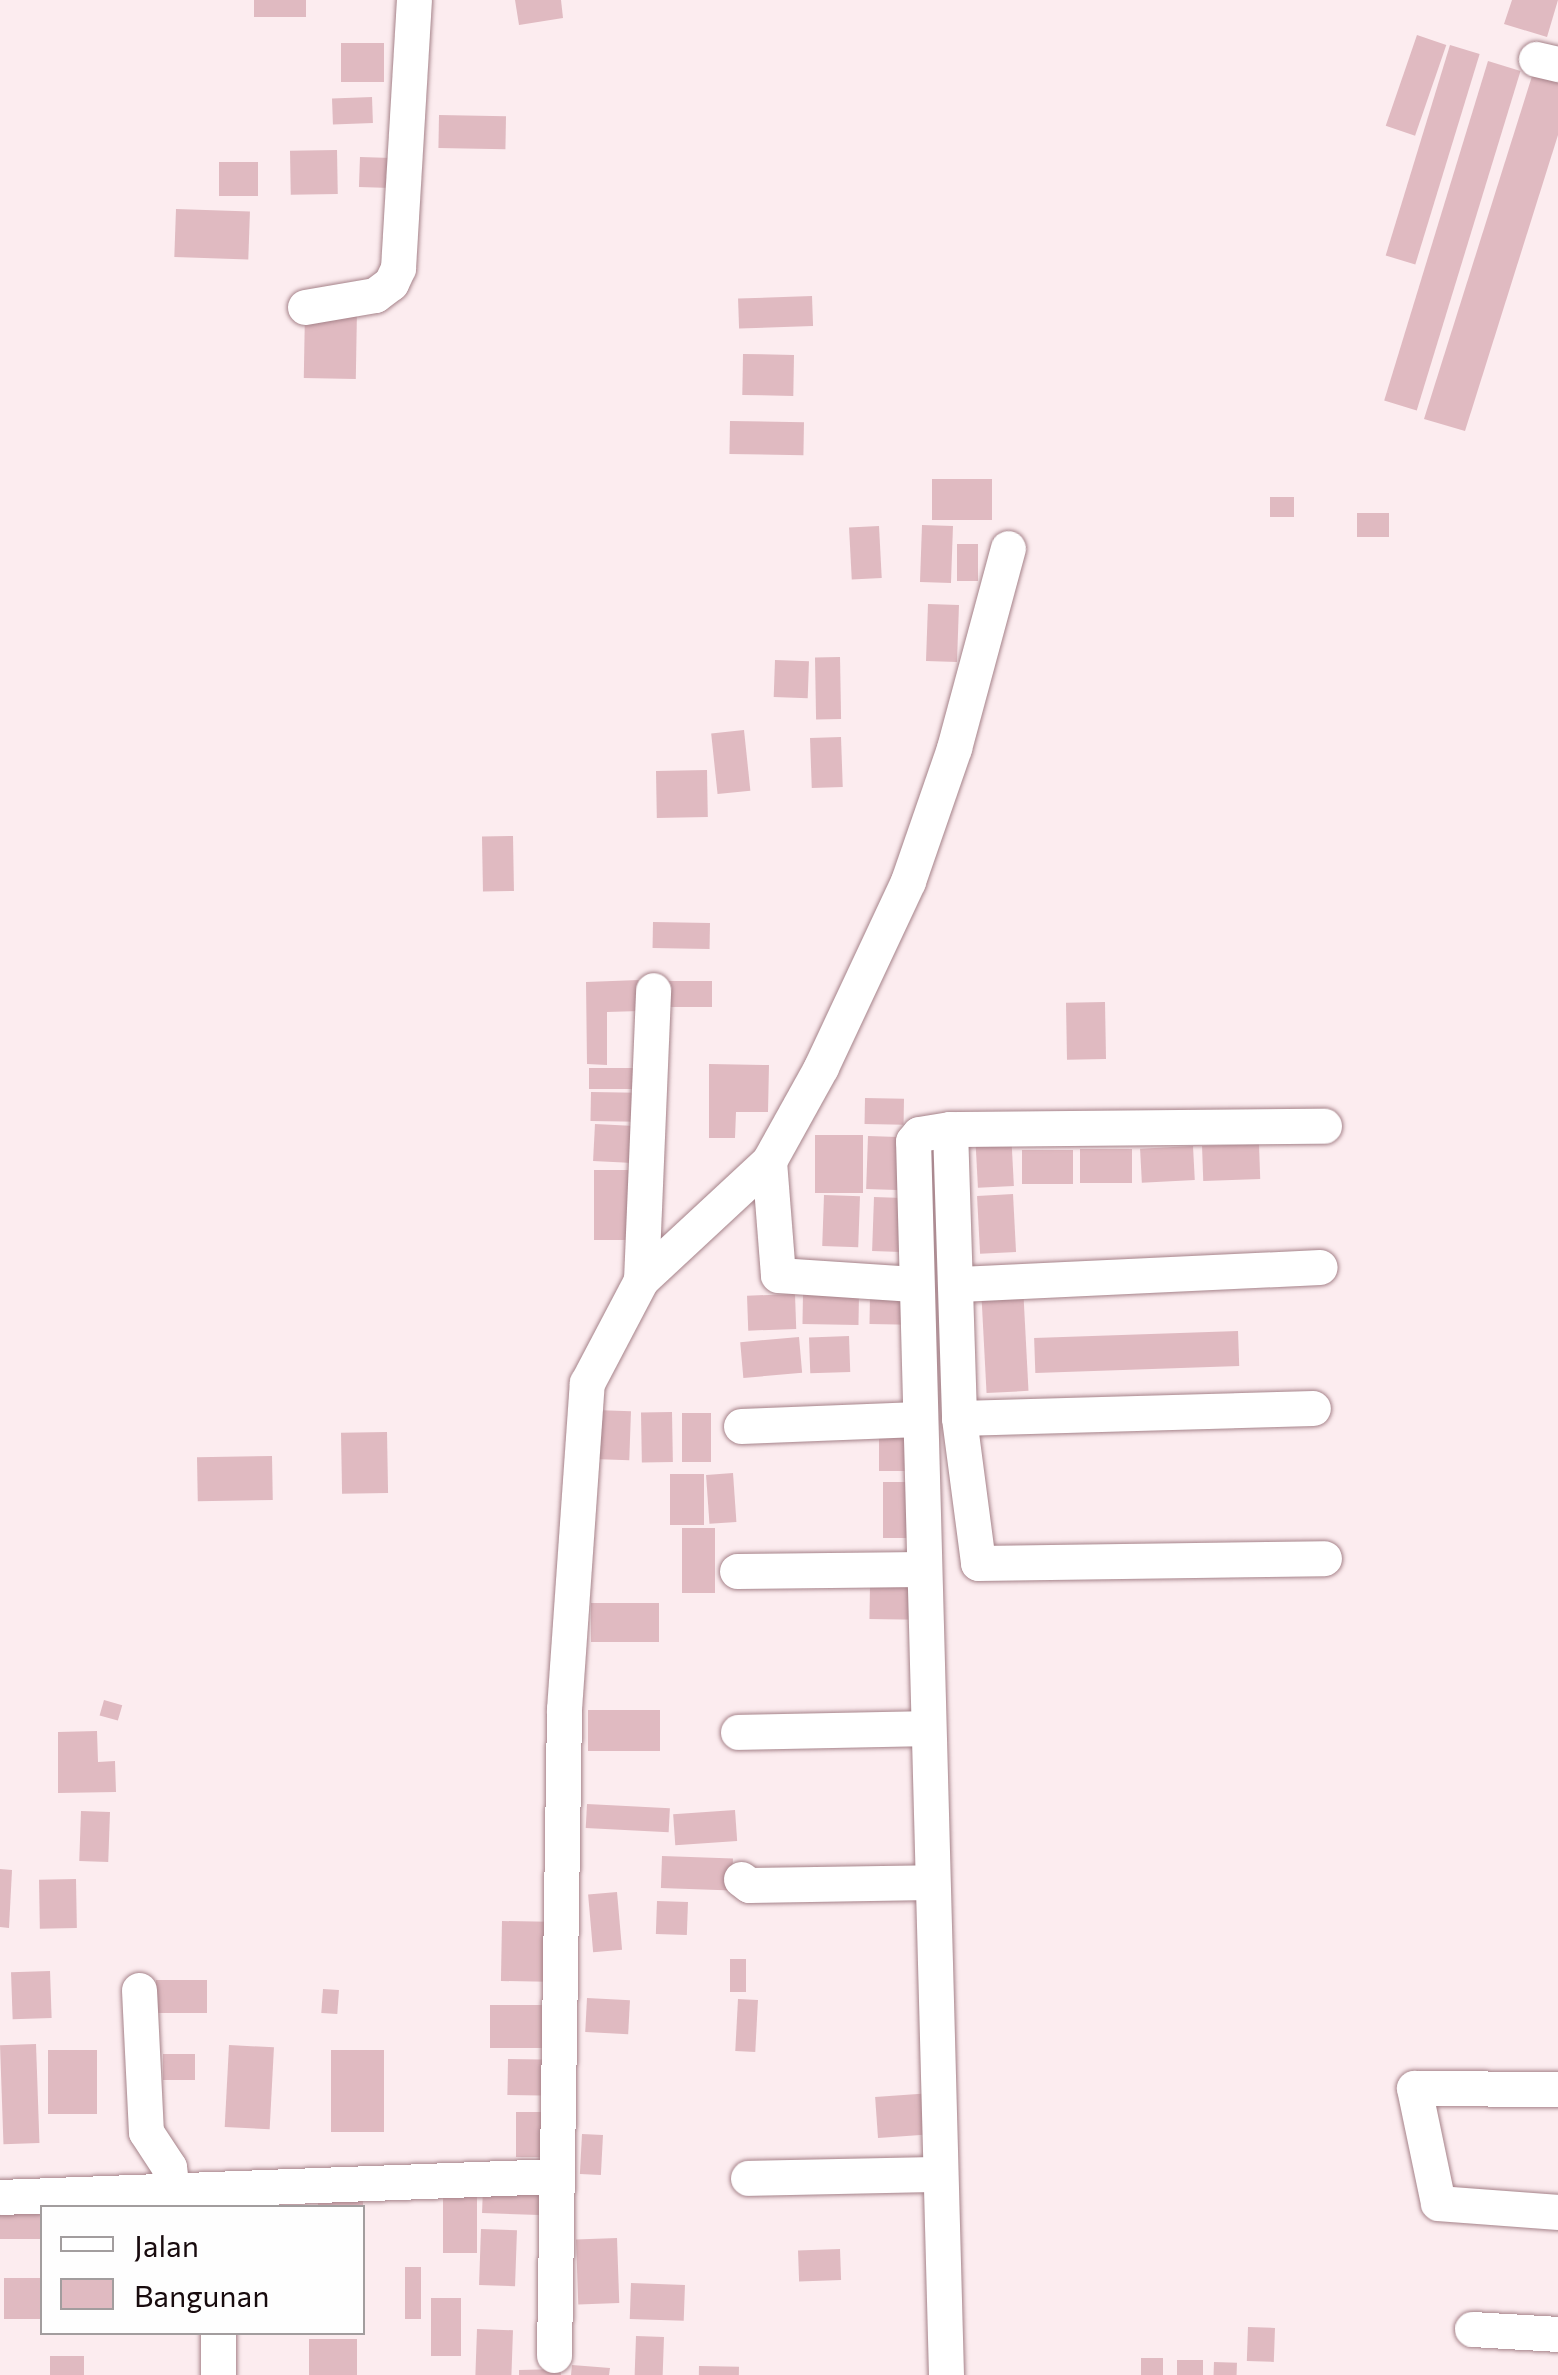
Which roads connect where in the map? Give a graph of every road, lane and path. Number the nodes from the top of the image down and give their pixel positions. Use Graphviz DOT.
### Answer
graph roads {
  1 [pos="414,0"];
  2 [pos="305,306"];
  3 [pos="1008,548"];
  4 [pos="653,990"];
  5 [pos="1324,1126"];
  6 [pos="950,1130"];
  7 [pos="769,1161"];
  8 [pos="1320,1267"];
  9 [pos="641,1280"];
  10 [pos="914,1284"];
  11 [pos="959,1284"];
  12 [pos="1312,1408"];
  13 [pos="960,1418"];
  14 [pos="918,1419"];
  15 [pos="741,1426"];
  16 [pos="1324,1558"];
  17 [pos="922,1569"];
  18 [pos="737,1571"];
  19 [pos="927,1728"];
  20 [pos="738,1732"];
  21 [pos="741,1878"];
  22 [pos="932,1882"];
  23 [pos="139,1990"];
  24 [pos="1558,2089"];
  25 [pos="940,2174"];
  26 [pos="556,2176"];
  27 [pos="748,2178"];
  28 [pos="172,2190"];
  29 [pos="300,2195"];
  30 [pos="0,2196"];
  31 [pos="218,2198"];
  32 [pos="1558,2212"];
  33 [pos="1472,2330"];
  34 [pos="1558,2334"];
  35 [pos="218,2335"];
  36 [pos="554,2355"];
  37 [pos="218,2375"];
  38 [pos="946,2375"];
  1 -- 2 [label="street"];
  3 -- 7 [label="street"];
  4 -- 9 [label="street"];
  5 -- 6 [label="street"];
  6 -- 10 [label="street"];
  6 -- 11 [label="street"];
  7 -- 9 [label="street"];
  7 -- 10 [label="street"];
  8 -- 11 [label="street"];
  9 -- 26 [label="street"];
  10 -- 14 [label="street"];
  11 -- 13 [label="street"];
  12 -- 13 [label="street"];
  13 -- 16 [label="street"];
  14 -- 15 [label="street"];
  14 -- 17 [label="street"];
  17 -- 18 [label="street"];
  17 -- 19 [label="street"];
  19 -- 20 [label="street"];
  19 -- 22 [label="street"];
  21 -- 22 [label="street"];
  22 -- 25 [label="street"];
  23 -- 28 [label="street"];
  24 -- 32 [label="street"];
  25 -- 27 [label="street"];
  25 -- 38 [label="street"];
  26 -- 29 [label="street"];
  26 -- 36 [label="street"];
  28 -- 30 [label="street"];
  28 -- 31 [label="street"];
  29 -- 31 [label="street"];
  33 -- 34 [label="street"];
  35 -- 37 [label="street"];
}
